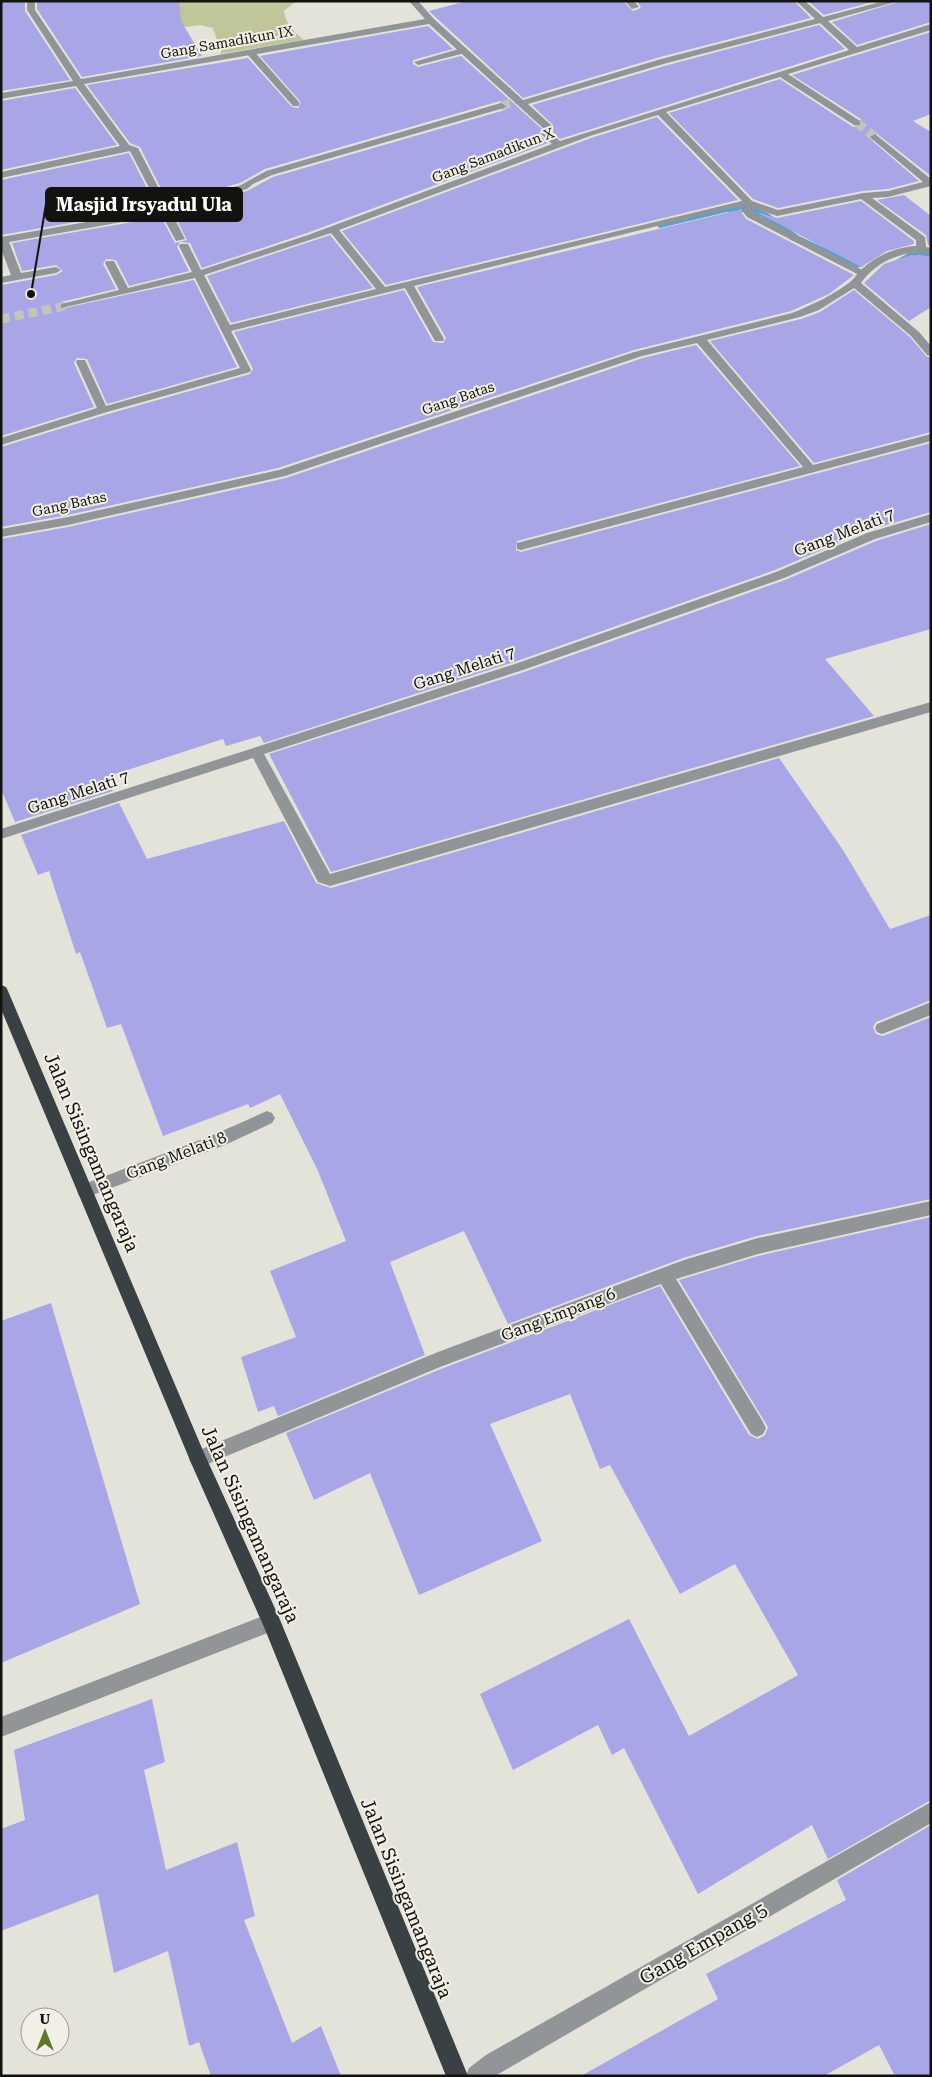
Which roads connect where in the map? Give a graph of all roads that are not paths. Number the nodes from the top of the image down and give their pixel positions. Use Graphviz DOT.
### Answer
graph roads {
  1 [pos="31,1"];
  2 [pos="414,1"];
  3 [pos="800,1"];
  4 [pos="895,1"];
  5 [pos="430,21"];
  6 [pos="822,21"];
  7 [pos="931,27"];
  8 [pos="855,50"];
  9 [pos="462,51"];
  10 [pos="250,52"];
  11 [pos="418,62"];
  12 [pos="780,73"];
  13 [pos="78,82"];
  14 [pos="1,96"];
  15 [pos="519,102"];
  16 [pos="296,104"];
  17 [pos="501,106"];
  18 [pos="660,111"];
  19 [pos="858,123"];
  20 [pos="875,137"];
  21 [pos="559,145"];
  22 [pos="126,148"];
  23 [pos="1,175"];
  24 [pos="930,183"];
  25 [pos="863,196"];
  26 [pos="186,201"];
  27 [pos="166,207"];
  28 [pos="748,208"];
  29 [pos="764,215"];
  30 [pos="333,230"];
  31 [pos="2,240"];
  32 [pos="926,249"];
  33 [pos="110,263"];
  34 [pos="56,270"];
  35 [pos="863,273"];
  36 [pos="198,274"];
  37 [pos="17,277"];
  38 [pos="1,280"];
  39 [pos="855,283"];
  40 [pos="407,284"];
  41 [pos="382,290"];
  42 [pos="125,291"];
  43 [pos="65,306"];
  44 [pos="226,328"];
  45 [pos="699,338"];
  46 [pos="439,339"];
  47 [pos="931,353"];
  48 [pos="81,362"];
  49 [pos="103,410"];
  50 [pos="931,437"];
  51 [pos="1,442"];
  52 [pos="811,470"];
  53 [pos="931,518"];
  54 [pos="1,533"];
  55 [pos="521,546"];
  56 [pos="931,707"];
  57 [pos="257,753"];
  58 [pos="1,834"];
  59 [pos="1,991"];
  60 [pos="931,1008"];
  61 [pos="882,1028"];
  62 [pos="267,1118"];
  63 [pos="85,1190"];
  64 [pos="931,1208"];
  65 [pos="664,1275"];
  66 [pos="757,1428"];
  67 [pos="198,1459"];
  68 [pos="271,1622"];
  69 [pos="1,1727"];
  70 [pos="931,1812"];
  71 [pos="458,2076"];
  72 [pos="477,2076"];
  1 -- 13 [label="street"];
  2 -- 5 [label="street"];
  3 -- 6 [label="street"];
  4 -- 6 [label="street"];
  5 -- 9 [label="street"];
  5 -- 10 [label="street, Gang Samadikun IX"];
  6 -- 8 [label="street"];
  6 -- 15 [label="street"];
  7 -- 8 [label="street, Gang Samadikun X"];
  8 -- 12 [label="street, Gang Samadikun X"];
  9 -- 11 [label="street"];
  9 -- 15 [label="street"];
  10 -- 13 [label="street, Gang Samadikun IX"];
  10 -- 16 [label="street"];
  12 -- 18 [label="street, Gang Samadikun X"];
  12 -- 19 [label="street"];
  13 -- 14 [label="street, Gang Samadikun IX"];
  13 -- 22 [label="street"];
  15 -- 21 [label="street"];
  17 -- 26 [label="street"];
  18 -- 21 [label="street, Gang Samadikun X"];
  18 -- 28 [label="street"];
  20 -- 24 [label="street"];
  21 -- 30 [label="street, Gang Samadikun X"];
  22 -- 23 [label="street"];
  22 -- 27 [label="street"];
  24 -- 25 [label="street"];
  25 -- 29 [label="street"];
  25 -- 32 [label="street"];
  27 -- 31 [label="street"];
  27 -- 36 [label="street"];
  28 -- 29 [label="street"];
  28 -- 40 [label="street"];
  29 -- 35 [label="street"];
  30 -- 36 [label="street, Gang Samadikun X"];
  30 -- 41 [label="street"];
  31 -- 37 [label="street"];
  32 -- 35 [label="street, Gang Batas"];
  33 -- 42 [label="street"];
  34 -- 37 [label="street"];
  35 -- 39 [label="street, Gang Batas"];
  36 -- 42 [label="street, Gang Samadikun X"];
  36 -- 44 [label="street"];
  37 -- 38 [label="street"];
  39 -- 45 [label="street, Gang Batas"];
  39 -- 47 [label="street"];
  40 -- 41 [label="street"];
  40 -- 46 [label="street"];
  41 -- 44 [label="street"];
  42 -- 43 [label="street, Gang Samadikun X"];
  44 -- 49 [label="street"];
  45 -- 52 [label="street"];
  45 -- 54 [label="street, Gang Batas"];
  48 -- 49 [label="street"];
  49 -- 51 [label="street"];
  50 -- 52 [label="street"];
  52 -- 55 [label="street"];
  53 -- 57 [label="street, Gang Melati 7"];
  56 -- 57 [label="street"];
  57 -- 58 [label="street, Gang Melati 7"];
  59 -- 63 [label="highway, Jalan Sisingamangaraja"];
  60 -- 61 [label="street"];
  62 -- 63 [label="street, Gang Melati 8"];
  63 -- 67 [label="highway, Jalan Sisingamangaraja"];
  64 -- 65 [label="street, Gang Empang 6"];
  65 -- 66 [label="street"];
  65 -- 67 [label="street, Gang Empang 6"];
  67 -- 68 [label="highway, Jalan Sisingamangaraja"];
  68 -- 69 [label="street"];
  68 -- 71 [label="highway, Jalan Sisingamangaraja"];
  70 -- 72 [label="street, Gang Empang 5"];
}
